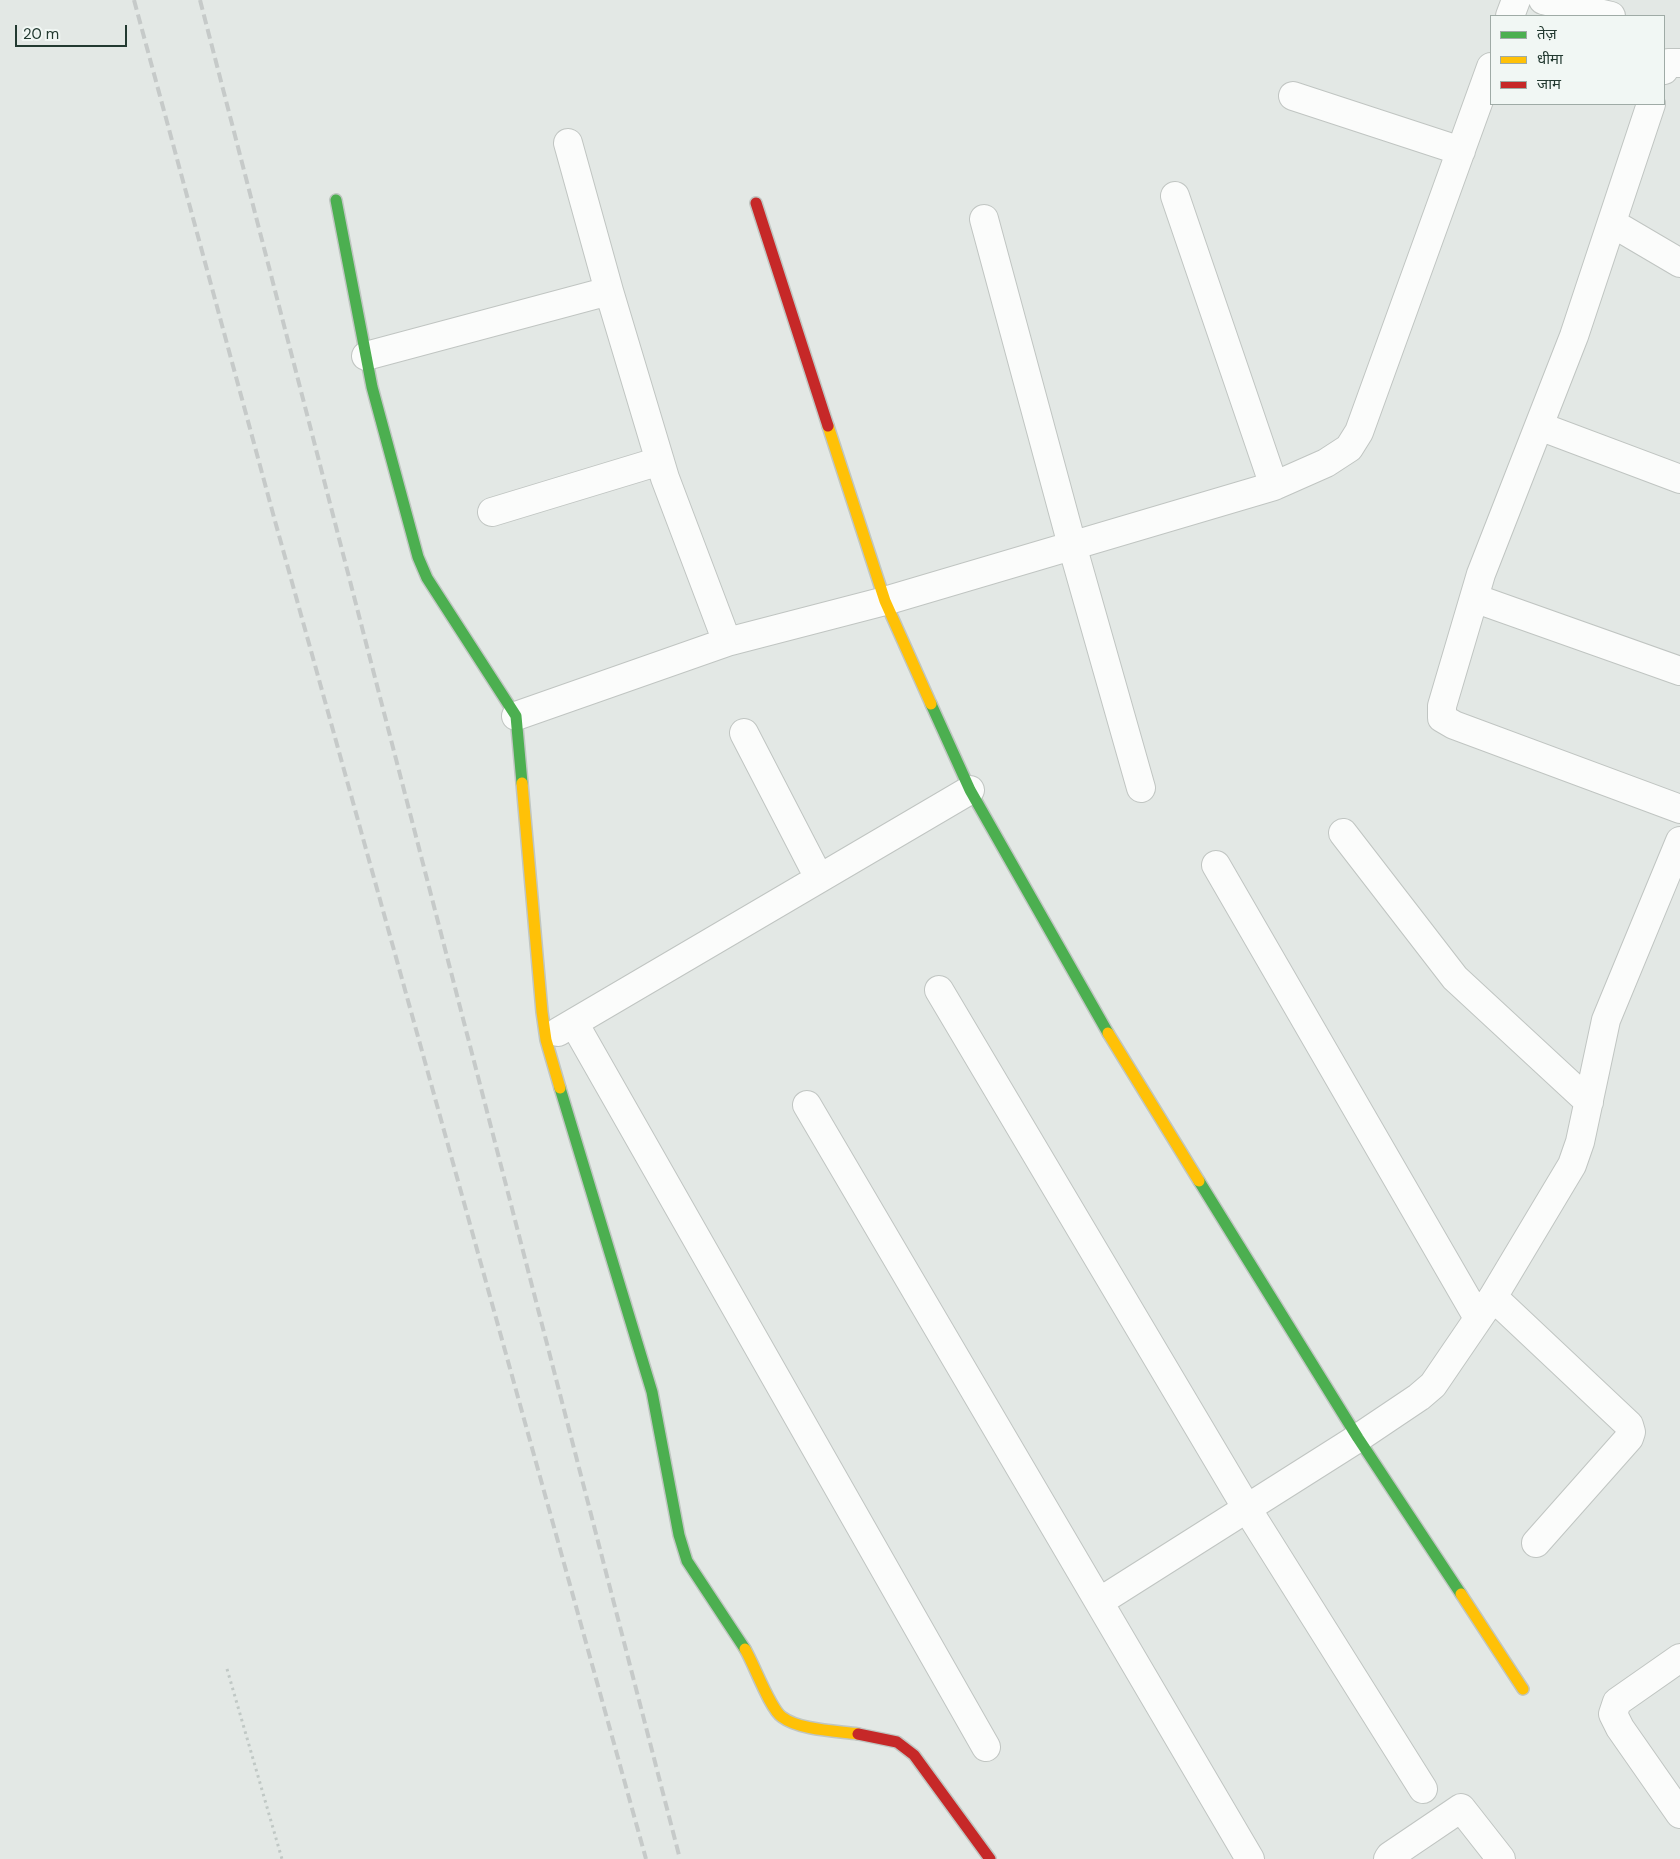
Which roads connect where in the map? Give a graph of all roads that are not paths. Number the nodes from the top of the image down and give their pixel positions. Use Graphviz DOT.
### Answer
graph roads {
  1 [pos="1516,0"];
  2 [pos="1543,0"];
  3 [pos="1510,15"];
  4 [pos="1607,15"];
  5 [pos="1490,70"];
  6 [pos="1293,96"];
  7 [pos="1651,105"];
  8 [pos="568,143"];
  9 [pos="1461,151"];
  10 [pos="1175,196"];
  11 [pos="336,200"];
  12 [pos="756,203"];
  13 [pos="984,219"];
  14 [pos="1612,223"];
  15 [pos="1680,263"];
  16 [pos="609,291"];
  17 [pos="366,356"];
  18 [pos="1539,426"];
  19 [pos="660,461"];
  20 [pos="1680,479"];
  21 [pos="1274,486"];
  22 [pos="492,512"];
  23 [pos="1072,544"];
  24 [pos="1474,598"];
  25 [pos="885,601"];
  26 [pos="727,642"];
  27 [pos="1680,670"];
  28 [pos="516,716"];
  29 [pos="744,733"];
  30 [pos="1141,788"];
  31 [pos="970,790"];
  32 [pos="1680,809"];
  33 [pos="1343,833"];
  34 [pos="1680,841"];
  35 [pos="1216,865"];
  36 [pos="819,878"];
  37 [pos="939,990"];
  38 [pos="574,1023"];
  39 [pos="546,1040"];
  40 [pos="1589,1102"];
  41 [pos="807,1105"];
  42 [pos="1486,1308"];
  43 [pos="1358,1438"];
  44 [pos="1246,1507"];
  45 [pos="1536,1543"];
  46 [pos="1099,1602"];
  47 [pos="1680,1658"];
  48 [pos="1523,1689"];
  49 [pos="986,1747"];
  50 [pos="1423,1789"];
  51 [pos="1680,1814"];
  52 [pos="990,1859"];
  53 [pos="1250,1859"];
  54 [pos="1388,1859"];
  55 [pos="1501,1859"];
  1 -- 3 [label="street"];
  2 -- 4 [label="street"];
  5 -- 9 [label="street"];
  6 -- 9 [label="street"];
  7 -- 14 [label="street"];
  8 -- 16 [label="street"];
  9 -- 21 [label="street"];
  10 -- 21 [label="street"];
  11 -- 17 [label="street"];
  12 -- 25 [label="street"];
  13 -- 23 [label="street"];
  14 -- 15 [label="street"];
  14 -- 18 [label="street"];
  16 -- 17 [label="street"];
  16 -- 19 [label="street"];
  17 -- 28 [label="street"];
  18 -- 20 [label="street"];
  18 -- 24 [label="street"];
  19 -- 22 [label="street"];
  19 -- 26 [label="street"];
  21 -- 23 [label="street"];
  23 -- 25 [label="street"];
  23 -- 30 [label="street"];
  24 -- 27 [label="street"];
  24 -- 32 [label="street"];
  25 -- 26 [label="street"];
  25 -- 31 [label="street"];
  26 -- 28 [label="street"];
  28 -- 39 [label="street"];
  29 -- 36 [label="street"];
  31 -- 36 [label="street"];
  31 -- 43 [label="street"];
  33 -- 40 [label="street"];
  34 -- 40 [label="street"];
  35 -- 42 [label="street"];
  36 -- 38 [label="street"];
  37 -- 44 [label="street"];
  38 -- 39 [label="street"];
  38 -- 49 [label="street"];
  39 -- 52 [label="street"];
  40 -- 42 [label="street"];
  41 -- 46 [label="street"];
  42 -- 43 [label="street"];
  42 -- 45 [label="street"];
  43 -- 44 [label="street"];
  43 -- 48 [label="street"];
  44 -- 46 [label="street"];
  44 -- 50 [label="street"];
  46 -- 53 [label="street"];
  47 -- 51 [label="street"];
  54 -- 55 [label="street"];
}
